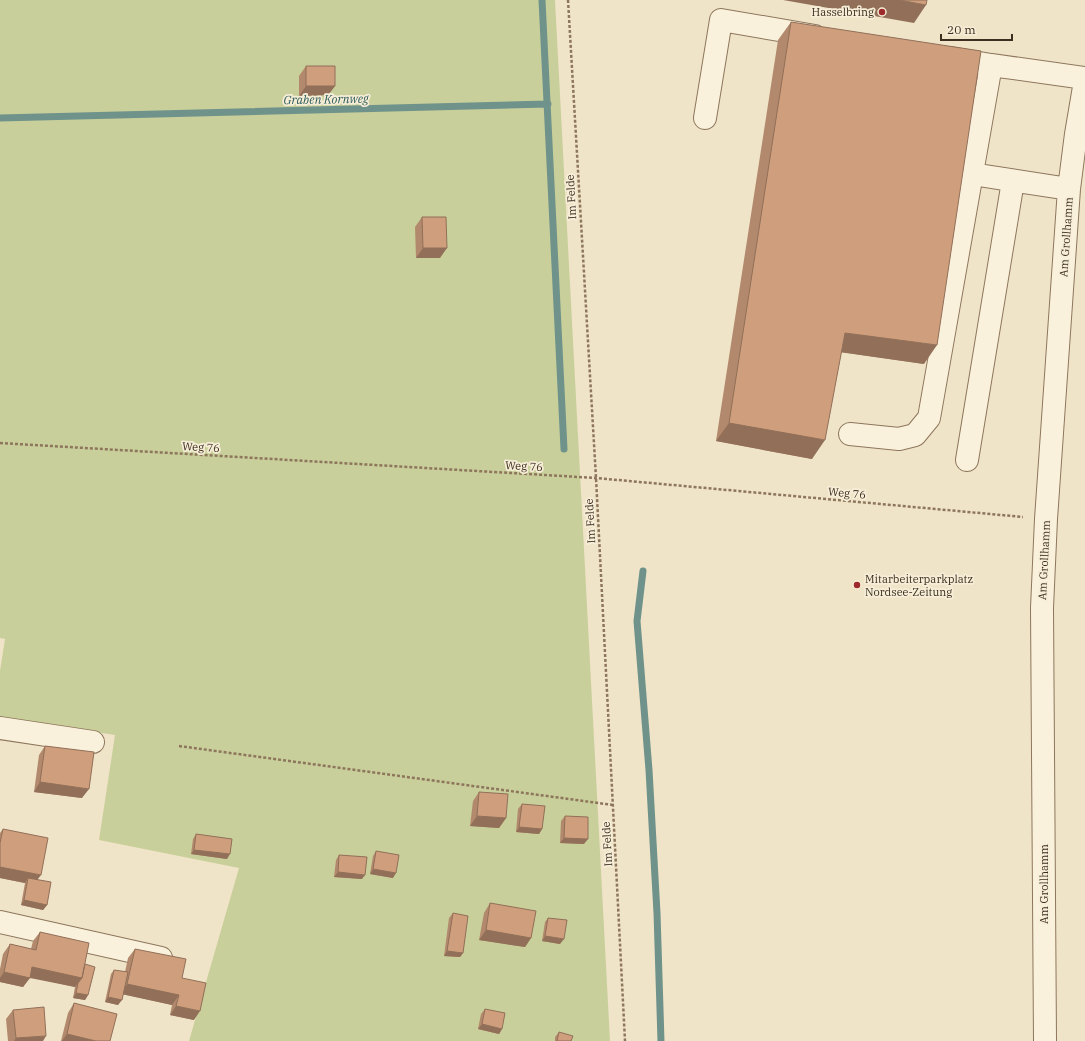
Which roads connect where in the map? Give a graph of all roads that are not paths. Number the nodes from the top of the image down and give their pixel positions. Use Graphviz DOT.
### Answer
graph roads {
  1 [pos="837,39"];
  2 [pos="930,54"];
  3 [pos="991,65"];
  4 [pos="1085,78"];
  5 [pos="1085,81"];
  6 [pos="705,118"];
  7 [pos="972,174"];
  8 [pos="1013,181"];
  9 [pos="1069,189"];
  10 [pos="850,434"];
  11 [pos="967,460"];
  12 [pos="0,728"];
  13 [pos="93,742"];
  14 [pos="0,922"];
  15 [pos="172,960"];
  16 [pos="1045,1041"];
  1 -- 6 [label="street"];
  2 -- 3 [label="street"];
  3 -- 4 [label="street"];
  3 -- 7 [label="street"];
  5 -- 9 [label="street, Am Grollhamm"];
  7 -- 8 [label="street"];
  7 -- 10 [label="street"];
  8 -- 9 [label="street"];
  8 -- 11 [label="street"];
  9 -- 16 [label="street, Am Grollhamm"];
  12 -- 13 [label="street"];
  14 -- 15 [label="street"];
}
